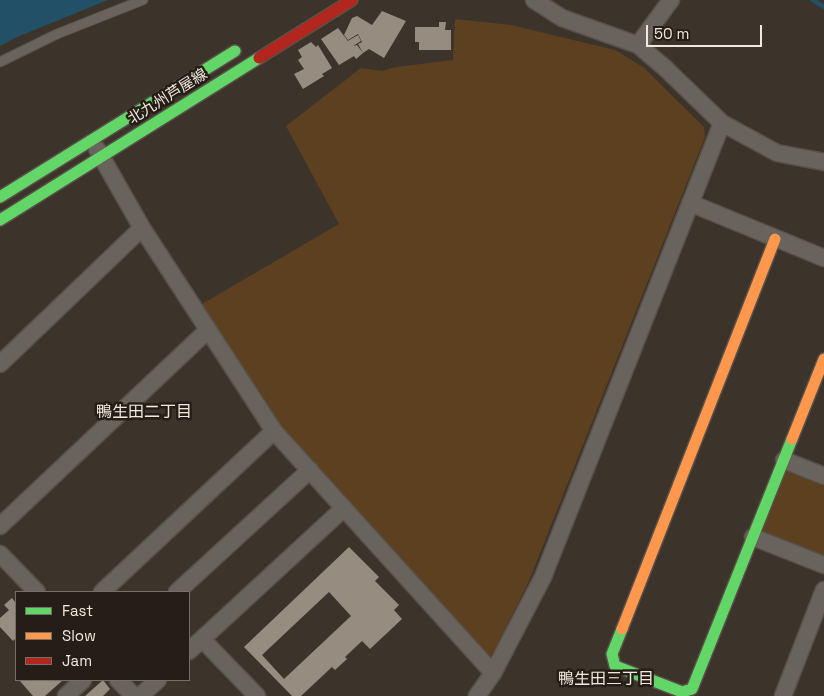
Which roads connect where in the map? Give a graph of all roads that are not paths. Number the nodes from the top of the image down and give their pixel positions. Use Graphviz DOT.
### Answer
graph roads {
  1 [pos="143,0"];
  2 [pos="352,0"];
  3 [pos="534,0"];
  4 [pos="671,0"];
  5 [pos="638,45"];
  6 [pos="243,47"];
  7 [pos="0,62"];
  8 [pos="722,123"];
  9 [pos="92,140"];
  10 [pos="102,156"];
  11 [pos="824,162"];
  12 [pos="0,197"];
  13 [pos="690,204"];
  14 [pos="0,220"];
  15 [pos="142,228"];
  16 [pos="775,238"];
  17 [pos="824,258"];
  18 [pos="208,330"];
  19 [pos="824,359"];
  20 [pos="0,364"];
  21 [pos="274,431"];
  22 [pos="784,460"];
  23 [pos="310,470"];
  24 [pos="824,476"];
  25 [pos="344,508"];
  26 [pos="0,526"];
  27 [pos="753,537"];
  28 [pos="0,554"];
  29 [pos="824,565"];
  30 [pos="824,590"];
  31 [pos="35,591"];
  32 [pos="103,591"];
  33 [pos="178,591"];
  34 [pos="202,639"];
  35 [pos="190,650"];
  36 [pos="492,673"];
  37 [pos="82,681"];
  38 [pos="119,681"];
  39 [pos="157,681"];
  40 [pos="66,696"];
  41 [pos="134,696"];
  42 [pos="140,696"];
  43 [pos="257,696"];
  44 [pos="477,696"];
  45 [pos="783,696"];
  1 -- 7 [label="lane"];
  2 -- 10 [label="street, 北九州芦屋線"];
  3 -- 5 [label="street"];
  4 -- 5 [label="street"];
  5 -- 8 [label="street"];
  6 -- 9 [label="street, 北九州芦屋線"];
  8 -- 11 [label="street"];
  8 -- 13 [label="street"];
  9 -- 10 [label="street"];
  9 -- 12 [label="street, 北九州芦屋線"];
  10 -- 14 [label="street, 北九州芦屋線"];
  10 -- 15 [label="street"];
  13 -- 16 [label="street"];
  13 -- 36 [label="street"];
  15 -- 18 [label="street"];
  15 -- 20 [label="street"];
  16 -- 17 [label="street"];
  16 -- 27 [label="street"];
  18 -- 21 [label="street"];
  18 -- 26 [label="street"];
  19 -- 22 [label="street"];
  21 -- 23 [label="street"];
  21 -- 32 [label="street"];
  22 -- 24 [label="street"];
  22 -- 27 [label="street"];
  23 -- 25 [label="street"];
  23 -- 33 [label="street"];
  25 -- 34 [label="street"];
  25 -- 36 [label="street"];
  27 -- 29 [label="street"];
  28 -- 31 [label="street"];
  30 -- 45 [label="street"];
  34 -- 35 [label="street"];
  34 -- 43 [label="street"];
  36 -- 44 [label="street"];
  37 -- 40 [label="street"];
  38 -- 41 [label="street"];
  39 -- 42 [label="street"];
}
